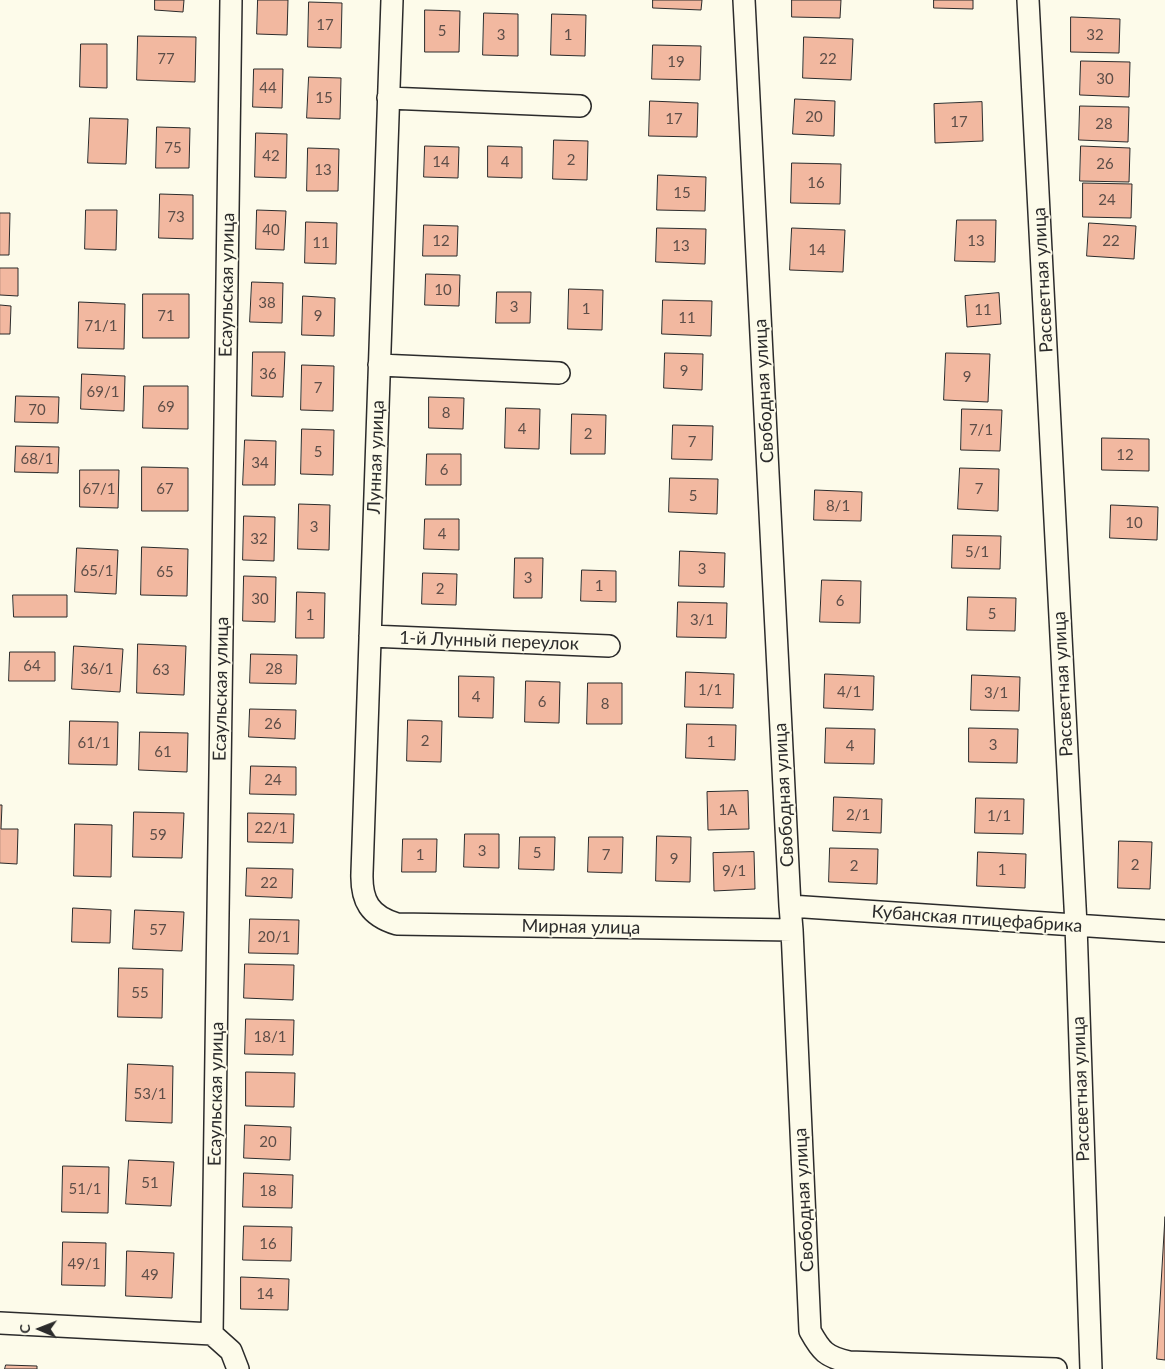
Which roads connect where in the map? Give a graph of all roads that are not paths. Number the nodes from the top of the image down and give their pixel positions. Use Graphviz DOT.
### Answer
graph roads {
  1 [pos="232,0"];
  2 [pos="392,0"];
  3 [pos="744,0"];
  4 [pos="1028,0"];
  5 [pos="388,98"];
  6 [pos="580,106"];
  7 [pos="379,365"];
  8 [pos="559,373"];
  9 [pos="370,636"];
  10 [pos="609,646"];
  11 [pos="790,906"];
  12 [pos="373,912"];
  13 [pos="1076,925"];
  14 [pos="792,930"];
  15 [pos="1165,931"];
  16 [pos="0,1323"];
  17 [pos="212,1334"];
  18 [pos="238,1369"];
  19 [pos="1056,1369"];
  20 [pos="1090,1369"];
  1 -- 17 [label="street, Есаульская улица"];
  2 -- 5 [label="street, Лунная улица"];
  3 -- 11 [label="street, Свободная улица"];
  4 -- 13 [label="street, Рассветная улица"];
  5 -- 6 [label="street"];
  5 -- 7 [label="street, Лунная улица"];
  7 -- 8 [label="street"];
  7 -- 9 [label="street, Лунная улица"];
  9 -- 10 [label="street, 1-й Лунный переулок"];
  9 -- 12 [label="street, Лунная улица"];
  11 -- 13 [label="street, Кубанская птицефабрика"];
  11 -- 14 [label="street, Свободная улица"];
  12 -- 14 [label="street, Мирная улица"];
  13 -- 15 [label="street, Кубанская птицефабрика"];
  13 -- 20 [label="street, Рассветная улица"];
  14 -- 19 [label="street, Свободная улица"];
  16 -- 17 [label="street"];
  17 -- 18 [label="street"];
}
